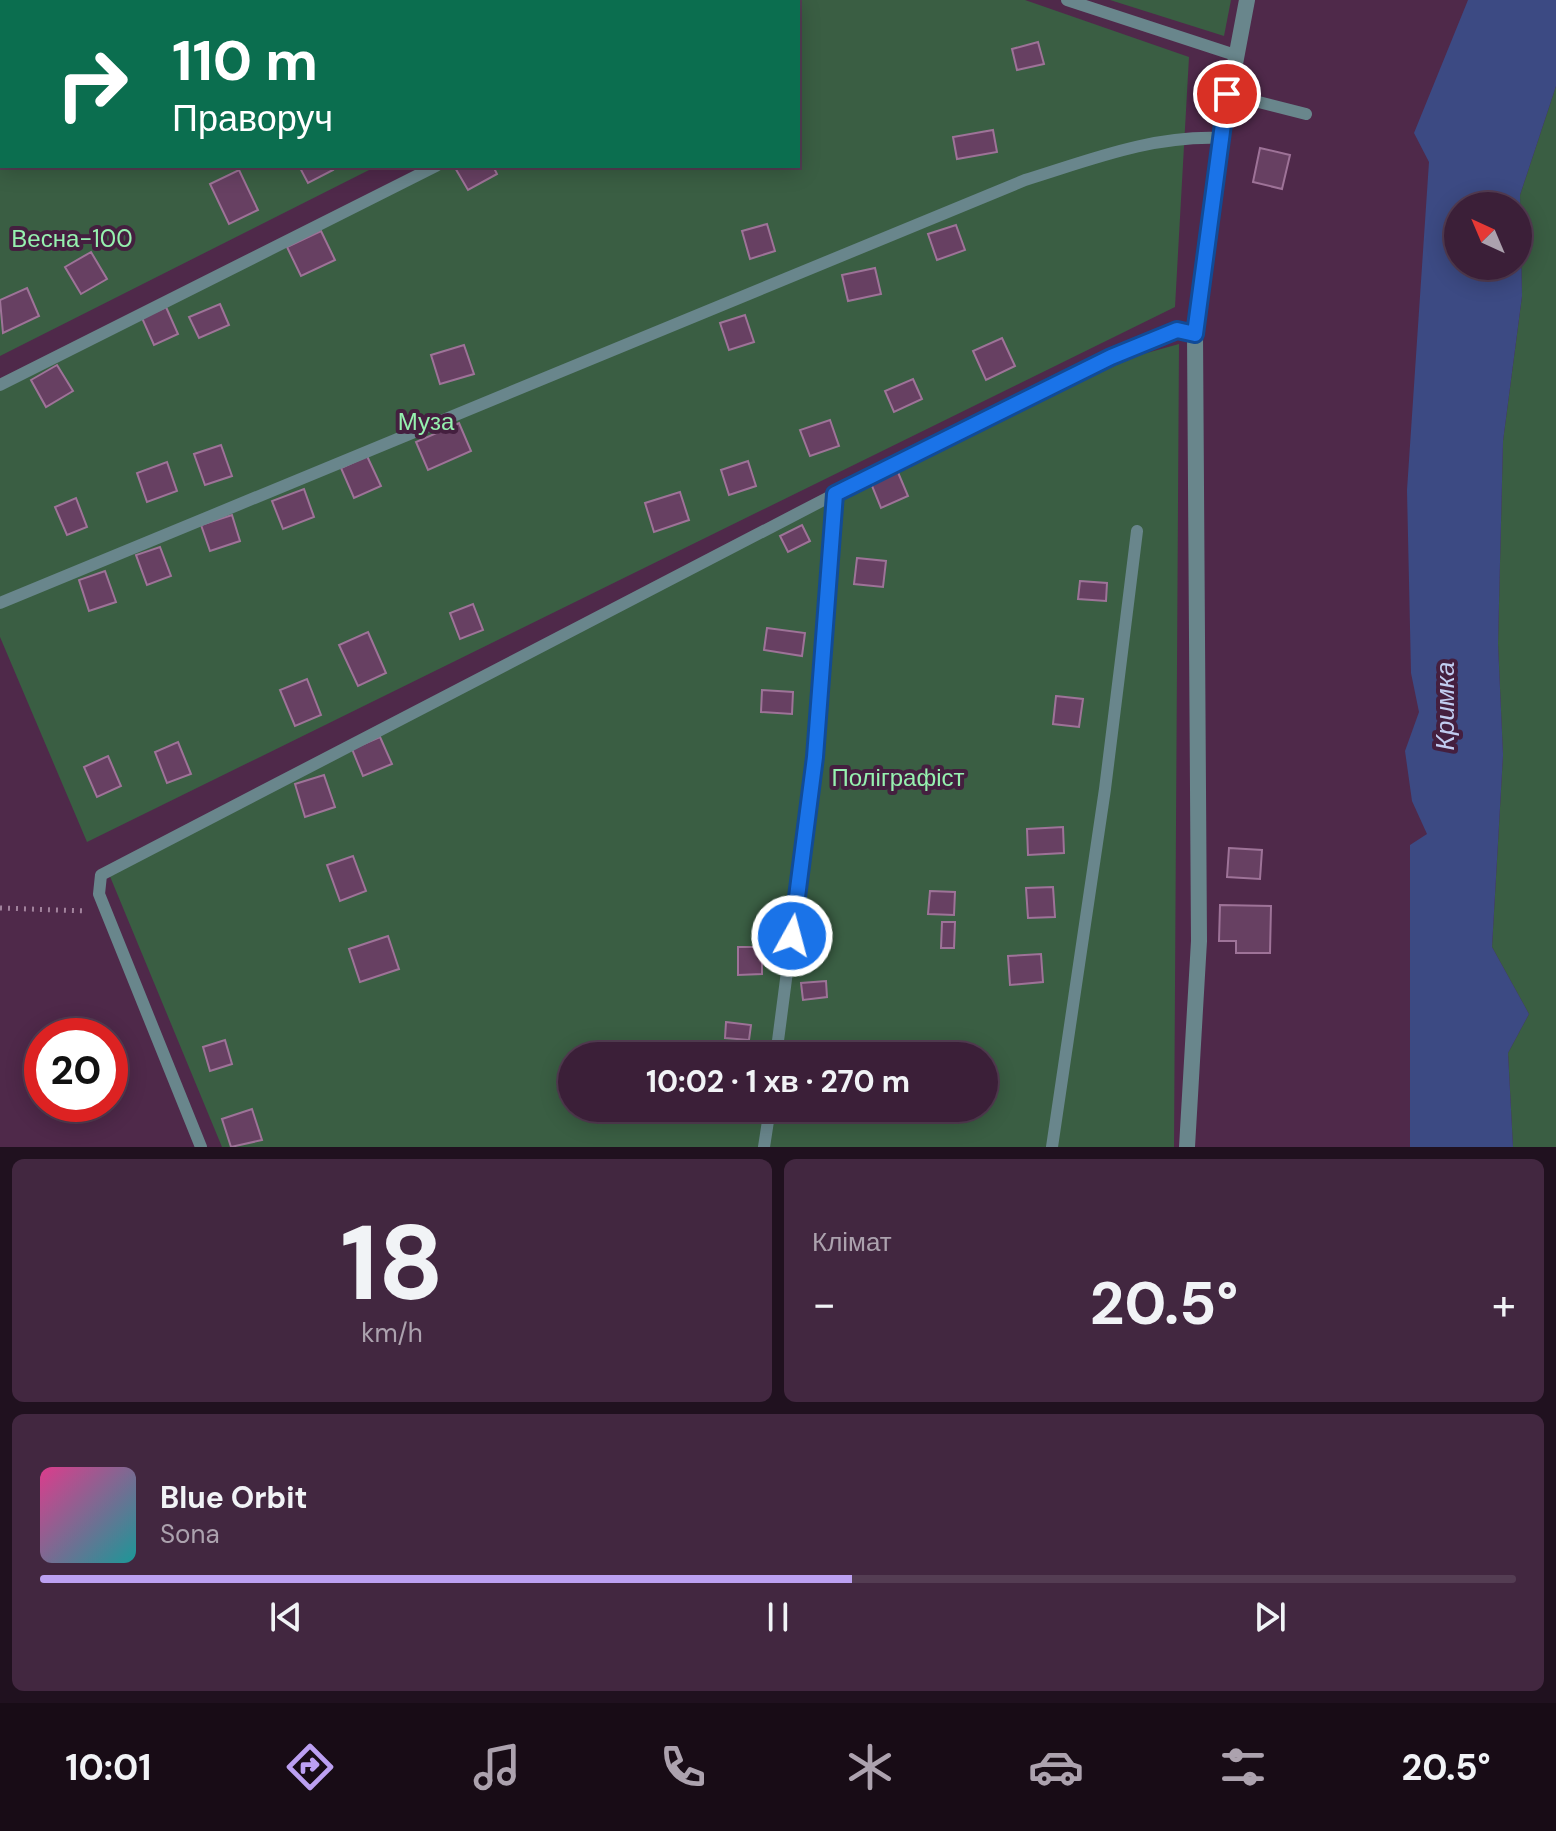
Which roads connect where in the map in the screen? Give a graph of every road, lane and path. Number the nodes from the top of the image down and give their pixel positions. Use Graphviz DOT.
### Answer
graph roads {
  1 [pos="1067,0"];
  2 [pos="1247,0"];
  3 [pos="1235,55"];
  4 [pos="1227,94"];
  5 [pos="1306,114"];
  6 [pos="1221,138"];
  7 [pos="432,168"];
  8 [pos="1195,334"];
  9 [pos="0,385"];
  10 [pos="835,494"];
  11 [pos="1137,531"];
  12 [pos="0,603"];
  13 [pos="0,908"];
  14 [pos="107,912"];
  15 [pos="778,1042"];
  16 [pos="768,1122"];
  17 [pos="201,1147"];
  18 [pos="764,1147"];
  19 [pos="1052,1147"];
  20 [pos="1187,1147"];
  1 -- 3 [label="lane"];
  2 -- 3 [label="street"];
  3 -- 4 [label="street"];
  4 -- 5 [label="lane"];
  4 -- 6 [label="street"];
  6 -- 8 [label="street"];
  6 -- 12 [label="lane"];
  7 -- 9 [label="lane"];
  8 -- 10 [label="lane"];
  8 -- 20 [label="street"];
  10 -- 14 [label="lane"];
  10 -- 15 [label="lane"];
  11 -- 19 [label="lane"];
  13 -- 14 [label="path"];
  14 -- 17 [label="lane"];
  16 -- 18 [label="lane"];
}
